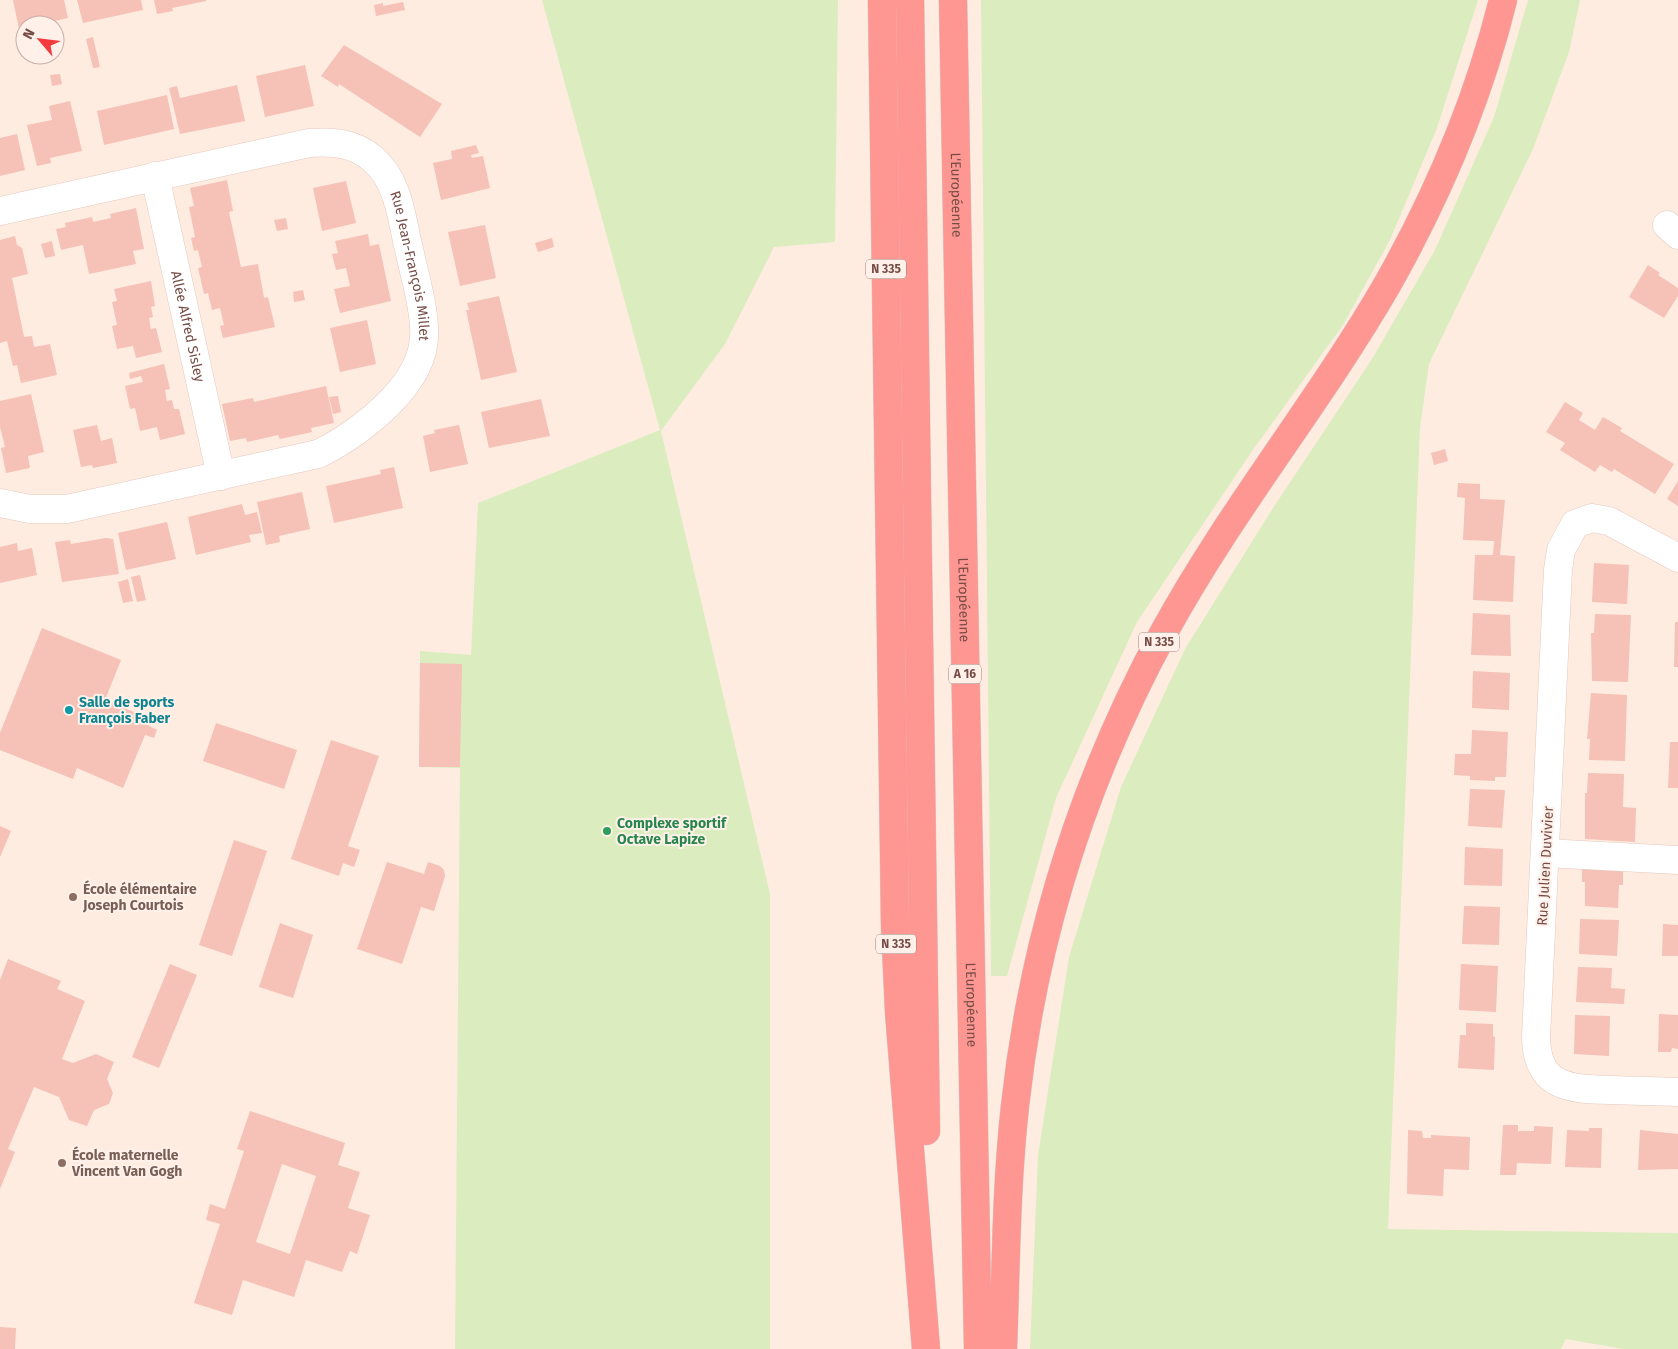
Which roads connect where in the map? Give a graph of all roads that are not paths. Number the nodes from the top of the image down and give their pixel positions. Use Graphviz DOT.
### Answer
graph roads {
  1 [pos="882,0"];
  2 [pos="910,0"];
  3 [pos="953,0"];
  4 [pos="1504,0"];
  5 [pos="155,176"];
  6 [pos="0,211"];
  7 [pos="220,476"];
  8 [pos="0,503"];
  9 [pos="1678,558"];
  10 [pos="1546,853"];
  11 [pos="1678,860"];
  12 [pos="1678,1092"];
  13 [pos="928,1349"];
  14 [pos="978,1349"];
  15 [pos="1003,1349"];
  1 -- 13 [label="highway, N 335"];
  2 -- 13 [label="highway"];
  3 -- 14 [label="highway, L'Européenne / A 16"];
  4 -- 15 [label="highway, N 335"];
  5 -- 6 [label="street, Rue Jean-François Millet"];
  5 -- 7 [label="street, Allée Alfred Sisley"];
  5 -- 7 [label="street, Rue Jean-François Millet"];
  7 -- 8 [label="street, Rue Jean-François Millet"];
  9 -- 10 [label="street, Rue Julien Duvivier"];
  10 -- 11 [label="street"];
  10 -- 12 [label="street, Rue Julien Duvivier"];
}
